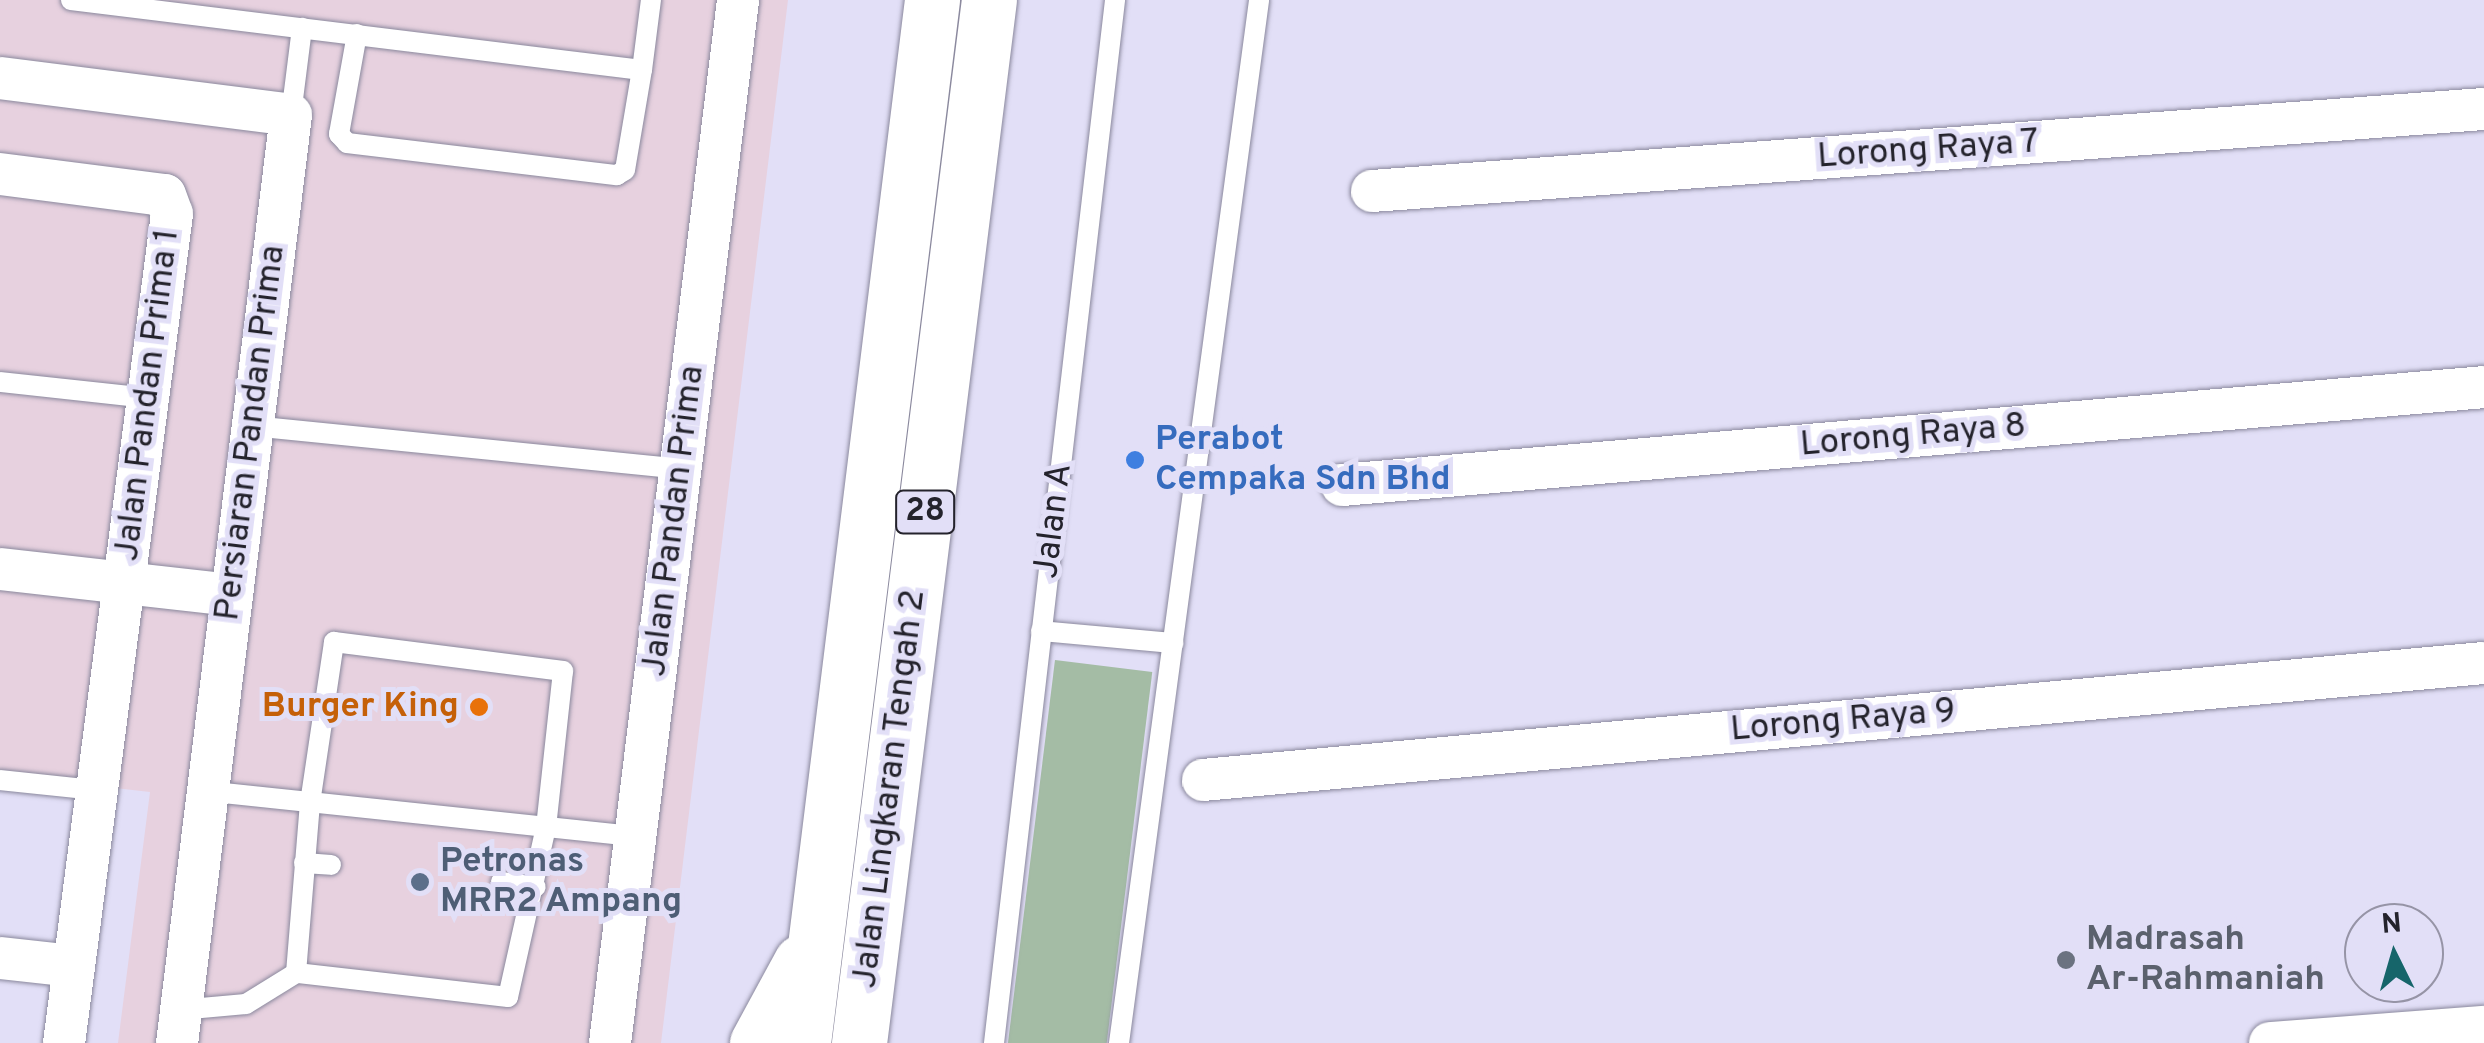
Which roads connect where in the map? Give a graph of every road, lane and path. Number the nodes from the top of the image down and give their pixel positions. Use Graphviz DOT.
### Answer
graph roads {
  1 [pos="71,0"];
  2 [pos="651,0"];
  3 [pos="738,0"];
  4 [pos="932,0"];
  5 [pos="989,0"];
  6 [pos="1114,0"];
  7 [pos="1259,0"];
  8 [pos="191,8"];
  9 [pos="302,28"];
  10 [pos="357,34"];
  11 [pos="642,70"];
  12 [pos="0,78"];
  13 [pos="2484,109"];
  14 [pos="291,115"];
  15 [pos="0,174"];
  16 [pos="1372,190"];
  17 [pos="0,382"];
  18 [pos="2484,387"];
  19 [pos="147,398"];
  20 [pos="252,426"];
  21 [pos="680,469"];
  22 [pos="1342,485"];
  23 [pos="0,569"];
  24 [pos="123,583"];
  25 [pos="230,595"];
  26 [pos="1041,631"];
  27 [pos="1172,642"];
  28 [pos="2484,663"];
  29 [pos="0,780"];
  30 [pos="1203,780"];
  31 [pos="96,790"];
  32 [pos="205,791"];
  33 [pos="310,803"];
  34 [pos="546,827"];
  35 [pos="636,836"];
  36 [pos="304,863"];
  37 [pos="332,865"];
  38 [pos="501,882"];
  39 [pos="536,887"];
  40 [pos="812,940"];
  41 [pos="0,958"];
  42 [pos="74,966"];
  43 [pos="296,973"];
  44 [pos="177,1026"];
  45 [pos="2484,1027"];
  46 [pos="864,1037"];
  47 [pos="64,1043"];
  48 [pos="610,1043"];
  49 [pos="757,1043"];
  50 [pos="804,1043"];
  51 [pos="994,1043"];
  52 [pos="1119,1043"];
  53 [pos="2270,1043"];
  1 -- 8 [label="lane"];
  2 -- 11 [label="lane"];
  3 -- 21 [label="street, Jalan Pandan Prima"];
  4 -- 40 [label="highway, Jalan Lingkaran Tengah 2 / 28"];
  5 -- 46 [label="highway, Jalan Lingkaran Tengah 2 / 28"];
  6 -- 26 [label="lane, Jalan A"];
  7 -- 27 [label="lane"];
  8 -- 9 [label="lane"];
  9 -- 10 [label="lane"];
  9 -- 14 [label="lane"];
  10 -- 11 [label="lane"];
  10 -- 11 [label="lane"];
  12 -- 14 [label="street"];
  13 -- 16 [label="street, Lorong Raya 7"];
  14 -- 20 [label="street, Persiaran Pandan Prima"];
  15 -- 19 [label="street, Jalan Pandan Prima 1"];
  17 -- 19 [label="lane"];
  18 -- 22 [label="street, Lorong Raya 8"];
  19 -- 24 [label="street, Jalan Pandan Prima 1"];
  20 -- 21 [label="lane"];
  20 -- 25 [label="street, Persiaran Pandan Prima"];
  21 -- 35 [label="street, Jalan Pandan Prima"];
  23 -- 24 [label="street"];
  24 -- 25 [label="street"];
  24 -- 31 [label="street, Jalan Pandan Prima 1"];
  25 -- 32 [label="street, Persiaran Pandan Prima"];
  26 -- 27 [label="lane"];
  26 -- 51 [label="lane, Jalan A"];
  27 -- 52 [label="lane"];
  28 -- 30 [label="street, Lorong Raya 9"];
  29 -- 31 [label="lane"];
  31 -- 42 [label="street, Jalan Pandan Prima 1"];
  32 -- 33 [label="lane"];
  32 -- 44 [label="street, Persiaran Pandan Prima"];
  33 -- 34 [label="lane"];
  33 -- 34 [label="lane"];
  33 -- 36 [label="lane"];
  34 -- 35 [label="lane"];
  34 -- 39 [label="lane"];
  35 -- 48 [label="street, Jalan Pandan Prima"];
  36 -- 37 [label="lane"];
  36 -- 43 [label="lane"];
  38 -- 39 [label="lane"];
  39 -- 43 [label="lane"];
  40 -- 49 [label="highway"];
  40 -- 50 [label="highway, Jalan Lingkaran Tengah 2 / 28"];
  41 -- 42 [label="street"];
  42 -- 47 [label="street, Jalan Pandan Prima 1"];
  43 -- 44 [label="lane"];
  45 -- 53 [label="street"];
}
